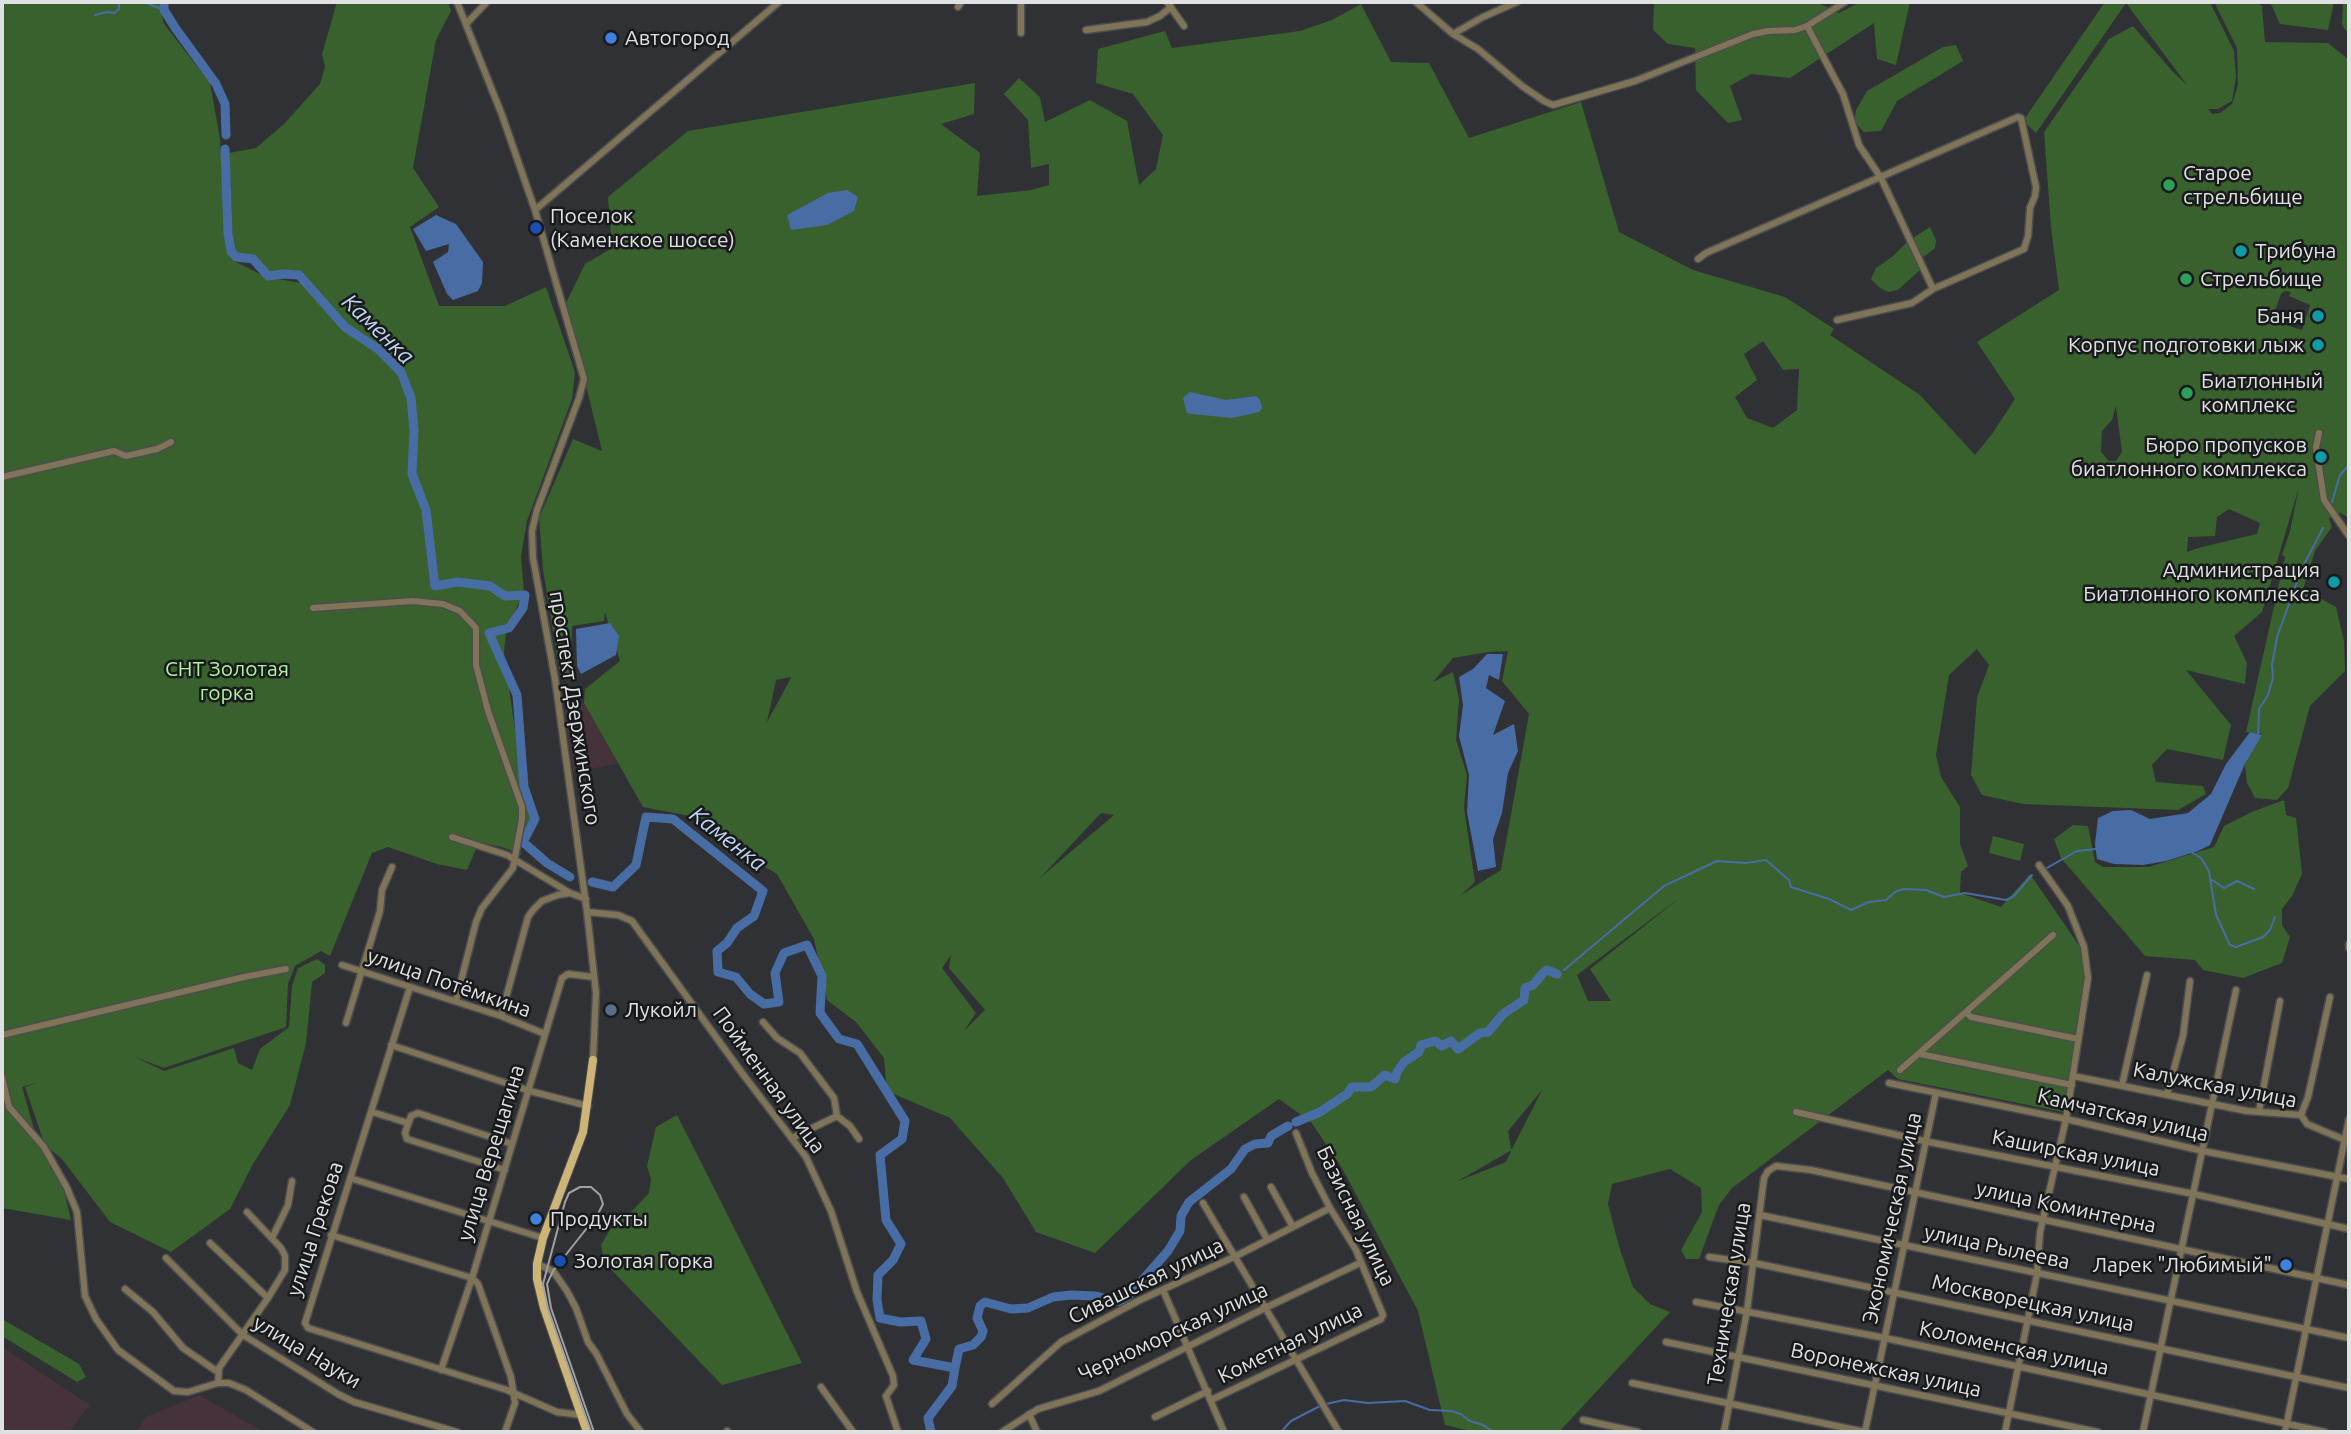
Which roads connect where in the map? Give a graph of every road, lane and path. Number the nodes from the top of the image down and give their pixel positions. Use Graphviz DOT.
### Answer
graph roads {
  1 [pos="457,2"];
  2 [pos="487,2"];
  3 [pos="779,2"];
  4 [pos="1021,2"];
  5 [pos="1416,2"];
  6 [pos="1517,2"];
  7 [pos="1845,2"];
  8 [pos="1169,4"];
  9 [pos="466,24"];
  10 [pos="1184,26"];
  11 [pos="1807,26"];
  12 [pos="1086,30"];
  13 [pos="1021,33"];
  14 [pos="1453,34"];
  15 [pos="1881,178"];
  16 [pos="535,210"];
  17 [pos="1698,259"];
  18 [pos="1933,289"];
  19 [pos="1837,320"];
  20 [pos="2319,433"];
  21 [pos="170,442"];
  22 [pos="2,477"];
  23 [pos="2349,536"];
  24 [pos="313,608"];
  25 [pos="452,837"];
  26 [pos="515,861"];
  27 [pos="2039,864"];
  28 [pos="392,867"];
  29 [pos="570,893"];
  30 [pos="586,899"];
  31 [pos="587,912"];
  32 [pos="2053,935"];
  33 [pos="342,965"];
  34 [pos="286,969"];
  35 [pos="362,972"];
  36 [pos="2147,975"];
  37 [pos="594,977"];
  38 [pos="2190,981"];
  39 [pos="410,987"];
  40 [pos="2236,990"];
  41 [pos="2330,997"];
  42 [pos="456,1001"];
  43 [pos="2280,1002"];
  44 [pos="1967,1013"];
  45 [pos="501,1016"];
  46 [pos="346,1023"];
  47 [pos="763,1023"];
  48 [pos="545,1034"];
  49 [pos="2,1035"];
  50 [pos="2078,1040"];
  51 [pos="391,1045"];
  52 [pos="1920,1054"];
  53 [pos="593,1060"];
  54 [pos="1900,1070"];
  55 [pos="2073,1076"];
  56 [pos="2,1077"];
  57 [pos="1889,1083"];
  58 [pos="2072,1085"];
  59 [pos="2122,1085"];
  60 [pos="530,1091"];
  61 [pos="1936,1093"];
  62 [pos="2168,1094"];
  63 [pos="2213,1104"];
  64 [pos="588,1106"];
  65 [pos="2259,1111"];
  66 [pos="372,1112"];
  67 [pos="1796,1112"];
  68 [pos="2301,1115"];
  69 [pos="837,1116"];
  70 [pos="2066,1119"];
  71 [pos="2349,1119"];
  72 [pos="408,1123"];
  73 [pos="2348,1132"];
  74 [pos="1296,1133"];
  75 [pos="792,1138"];
  76 [pos="859,1139"];
  77 [pos="2345,1140"];
  78 [pos="1924,1141"];
  79 [pos="512,1144"];
  80 [pos="2203,1151"];
  81 [pos="2056,1166"];
  82 [pos="1776,1167"];
  83 [pos="505,1170"];
  84 [pos="2338,1176"];
  85 [pos="350,1178"];
  86 [pos="2349,1179"];
  87 [pos="292,1181"];
  88 [pos="1271,1187"];
  89 [pos="1914,1194"];
  90 [pos="2194,1194"];
  91 [pos="1244,1197"];
  92 [pos="1203,1203"];
  93 [pos="1330,1208"];
  94 [pos="247,1212"];
  95 [pos="1760,1215"];
  96 [pos="2043,1219"];
  97 [pos="489,1221"];
  98 [pos="2327,1224"];
  99 [pos="1293,1227"];
  100 [pos="2349,1229"];
  101 [pos="331,1235"];
  102 [pos="272,1238"];
  103 [pos="543,1238"];
  104 [pos="1267,1239"];
  105 [pos="211,1243"];
  106 [pos="1904,1245"];
  107 [pos="2183,1250"];
  108 [pos="1234,1257"];
  109 [pos="1709,1257"];
  110 [pos="166,1258"];
  111 [pos="1360,1263"];
  112 [pos="1754,1263"];
  113 [pos="537,1264"];
  114 [pos="2037,1273"];
  115 [pos="472,1278"];
  116 [pos="2316,1278"];
  117 [pos="2349,1285"];
  118 [pos="125,1289"];
  119 [pos="1163,1290"];
  120 [pos="1894,1292"];
  121 [pos="268,1298"];
  122 [pos="1696,1302"];
  123 [pos="2171,1302"];
  124 [pos="1265,1308"];
  125 [pos="1747,1311"];
  126 [pos="1383,1315"];
  127 [pos="2028,1320"];
  128 [pos="2306,1328"];
  129 [pos="243,1335"];
  130 [pos="1885,1338"];
  131 [pos="2349,1338"];
  132 [pos="1666,1342"];
  133 [pos="1188,1346"];
  134 [pos="2162,1348"];
  135 [pos="1740,1358"];
  136 [pos="1296,1359"];
  137 [pos="2018,1367"];
  138 [pos="441,1370"];
  139 [pos="218,1372"];
  140 [pos="2297,1376"];
  141 [pos="218,1383"];
  142 [pos="1632,1383"];
  143 [pos="1875,1385"];
  144 [pos="821,1387"];
  145 [pos="2349,1388"];
  146 [pos="1208,1391"];
  147 [pos="513,1392"];
  148 [pos="2151,1395"];
  149 [pos="1211,1400"];
  150 [pos="992,1404"];
  151 [pos="1730,1404"];
  152 [pos="2009,1413"];
  153 [pos="1029,1414"];
  154 [pos="581,1415"];
  155 [pos="1155,1417"];
  156 [pos="1583,1420"];
  157 [pos="2286,1424"];
  158 [pos="313,1432"];
  159 [pos="457,1432"];
  160 [pos="505,1432"];
  161 [pos="587,1432"];
  162 [pos="641,1432"];
  163 [pos="853,1432"];
  164 [pos="898,1432"];
  165 [pos="1002,1432"];
  166 [pos="1037,1432"];
  167 [pos="1224,1432"];
  168 [pos="1339,1432"];
  169 [pos="1638,1432"];
  170 [pos="1724,1432"];
  171 [pos="1865,1432"];
  172 [pos="2005,1432"];
  173 [pos="2098,1432"];
  174 [pos="2143,1432"];
  175 [pos="2285,1432"];
  176 [pos="2325,1432"];
  1 -- 9 [label="street, проспект Дзержинского"];
  2 -- 9 [label="street"];
  3 -- 16 [label="street"];
  4 -- 13 [label="street"];
  5 -- 14 [label="street"];
  6 -- 14 [label="street"];
  7 -- 11 [label="street"];
  8 -- 10 [label="street"];
  8 -- 12 [label="street"];
  9 -- 16 [label="street, проспект Дзержинского"];
  11 -- 14 [label="street"];
  11 -- 15 [label="street"];
  15 -- 17 [label="street"];
  15 -- 18 [label="street"];
  15 -- 18 [label="street"];
  16 -- 30 [label="street, проспект Дзержинского"];
  18 -- 19 [label="street"];
  20 -- 23 [label="street"];
  21 -- 22 [label="street"];
  24 -- 26 [label="street"];
  25 -- 26 [label="street"];
  26 -- 29 [label="street"];
  26 -- 42 [label="street"];
  27 -- 50 [label="street"];
  28 -- 35 [label="street"];
  29 -- 30 [label="street"];
  29 -- 45 [label="street"];
  30 -- 31 [label="street, проспект Дзержинского"];
  31 -- 37 [label="street, проспект Дзержинского"];
  31 -- 75 [label="street, Пойменная улица"];
  32 -- 44 [label="street"];
  33 -- 35 [label="street, улица Потёмкина"];
  34 -- 49 [label="street"];
  35 -- 39 [label="street, улица Потёмкина"];
  35 -- 46 [label="street"];
  36 -- 59 [label="street"];
  37 -- 48 [label="street, улица Верещагина"];
  37 -- 53 [label="street, проспект Дзержинского"];
  38 -- 62 [label="street"];
  39 -- 42 [label="street, улица Потёмкина"];
  39 -- 51 [label="street, улица Грекова"];
  40 -- 63 [label="street"];
  41 -- 68 [label="street"];
  42 -- 45 [label="street, улица Потёмкина"];
  43 -- 65 [label="street"];
  44 -- 50 [label="street"];
  44 -- 52 [label="street"];
  45 -- 48 [label="street, улица Потёмкина"];
  47 -- 69 [label="street"];
  48 -- 60 [label="street, улица Верещагина"];
  50 -- 55 [label="street"];
  51 -- 60 [label="street"];
  51 -- 66 [label="street, улица Грекова"];
  52 -- 54 [label="street"];
  52 -- 58 [label="street"];
  53 -- 64 [label="main road, проспект Дзержинского"];
  55 -- 58 [label="street"];
  55 -- 59 [label="street, Калужская улица"];
  56 -- 141 [label="street"];
  57 -- 61 [label="street, Камчатская улица"];
  58 -- 70 [label="street"];
  59 -- 62 [label="street, Калужская улица"];
  60 -- 64 [label="street"];
  60 -- 79 [label="street, улица Верещагина"];
  61 -- 70 [label="street, Камчатская улица"];
  61 -- 78 [label="street, Экономическая улица"];
  62 -- 63 [label="street, Калужская улица"];
  63 -- 65 [label="street, Калужская улица"];
  63 -- 80 [label="street"];
  64 -- 103 [label="main road, проспект Дзержинского"];
  65 -- 68 [label="street, Калужская улица"];
  66 -- 72 [label="street"];
  66 -- 85 [label="street, улица Грекова"];
  67 -- 78 [label="street, Каширская улица"];
  68 -- 77 [label="street, Калужская улица"];
  69 -- 75 [label="street"];
  69 -- 76 [label="street"];
  70 -- 80 [label="street, Камчатская улица"];
  70 -- 81 [label="street"];
  71 -- 73 [label="street"];
  72 -- 79 [label="street"];
  72 -- 83 [label="street"];
  73 -- 77 [label="street"];
  74 -- 93 [label="street, Базисная улица"];
  75 -- 164 [label="street, Пойменная улица"];
  77 -- 84 [label="street"];
  78 -- 81 [label="street, Каширская улица"];
  78 -- 89 [label="street, Экономическая улица"];
  79 -- 83 [label="street, улица Верещагина"];
  80 -- 84 [label="street, Камчатская улица"];
  80 -- 90 [label="street"];
  81 -- 90 [label="street, Каширская улица"];
  81 -- 96 [label="street"];
  82 -- 89 [label="street, улица Коминтерна"];
  82 -- 95 [label="street, Техническая улица"];
  83 -- 97 [label="street, улица Верещагина"];
  84 -- 86 [label="street, Камчатская улица"];
  84 -- 98 [label="street"];
  85 -- 97 [label="street"];
  85 -- 101 [label="street, улица Грекова"];
  87 -- 102 [label="street"];
  88 -- 99 [label="street"];
  89 -- 96 [label="street, улица Коминтерна"];
  89 -- 106 [label="street, Экономическая улица"];
  90 -- 98 [label="street, Каширская улица"];
  90 -- 107 [label="street"];
  91 -- 104 [label="street"];
  92 -- 108 [label="street"];
  93 -- 99 [label="street, Сивашская улица"];
  93 -- 111 [label="street, Базисная улица"];
  94 -- 102 [label="street"];
  95 -- 106 [label="street, улица Рылеева"];
  95 -- 112 [label="street, Техническая улица"];
  96 -- 107 [label="street, улица Коминтерна"];
  96 -- 114 [label="street"];
  97 -- 103 [label="street"];
  97 -- 115 [label="street, улица Верещагина"];
  98 -- 100 [label="street, Каширская улица"];
  98 -- 116 [label="street"];
  99 -- 104 [label="street, Сивашская улица"];
  101 -- 115 [label="street"];
  101 -- 138 [label="street, улица Грекова"];
  102 -- 121 [label="street"];
  103 -- 113 [label="main road, проспект Дзержинского"];
  104 -- 108 [label="street, Сивашская улица"];
  105 -- 121 [label="street"];
  106 -- 114 [label="street, улица Рылеева"];
  106 -- 120 [label="street, Экономическая улица"];
  107 -- 116 [label="street, улица Коминтерна"];
  107 -- 123 [label="street"];
  108 -- 119 [label="street, Сивашская улица"];
  108 -- 124 [label="street"];
  109 -- 112 [label="street, Москворецкая улица"];
  110 -- 129 [label="street, улица Науки"];
  111 -- 124 [label="street, Черноморская улица"];
  111 -- 126 [label="street, Базисная улица"];
  112 -- 120 [label="street, Москворецкая улица"];
  112 -- 125 [label="street, Техническая улица"];
  113 -- 154 [label="main road, проспект Дзержинского"];
  113 -- 162 [label="street"];
  114 -- 123 [label="street, улица Рылеева"];
  114 -- 127 [label="street"];
  115 -- 138 [label="street, улица Верещагина"];
  115 -- 147 [label="street"];
  116 -- 117 [label="street, улица Коминтерна"];
  116 -- 128 [label="street"];
  118 -- 139 [label="street"];
  119 -- 133 [label="street"];
  119 -- 150 [label="street, Сивашская улица"];
  120 -- 127 [label="street, Москворецкая улица"];
  120 -- 130 [label="street, Экономическая улица"];
  121 -- 129 [label="street"];
  122 -- 125 [label="street, Коломенская улица"];
  123 -- 128 [label="street, улица Рылеева"];
  123 -- 134 [label="street"];
  124 -- 133 [label="street, Черноморская улица"];
  124 -- 136 [label="street"];
  125 -- 130 [label="street, Коломенская улица"];
  125 -- 135 [label="street, Техническая улица"];
  126 -- 136 [label="street, Кометная улица"];
  127 -- 134 [label="street, Москворецкая улица"];
  127 -- 137 [label="street"];
  128 -- 131 [label="street, улица Рылеева"];
  128 -- 140 [label="street"];
  129 -- 139 [label="street"];
  129 -- 159 [label="street, улица Науки"];
  130 -- 137 [label="street, Коломенская улица"];
  130 -- 143 [label="street, Экономическая улица"];
  132 -- 135 [label="street, Воронежская улица"];
  133 -- 146 [label="street"];
  133 -- 153 [label="street, Черноморская улица"];
  134 -- 140 [label="street, Москворецкая улица"];
  134 -- 148 [label="street"];
  135 -- 143 [label="street, Воронежская улица"];
  135 -- 151 [label="street, Техническая улица"];
  136 -- 149 [label="street, Кометная улица"];
  136 -- 168 [label="street"];
  137 -- 148 [label="street, Коломенская улица"];
  137 -- 152 [label="street"];
  138 -- 147 [label="street, улица Грекова"];
  139 -- 141 [label="street"];
  140 -- 145 [label="street, Москворецкая улица"];
  140 -- 157 [label="street"];
  141 -- 158 [label="street"];
  142 -- 151 [label="street"];
  143 -- 152 [label="street, Воронежская улица"];
  143 -- 171 [label="street, Экономическая улица"];
  144 -- 163 [label="street"];
  146 -- 149 [label="street"];
  146 -- 155 [label="street, Кометная улица"];
  147 -- 154 [label="street, улица Грекова"];
  147 -- 160 [label="street"];
  148 -- 157 [label="street, Коломенская улица"];
  148 -- 174 [label="street"];
  149 -- 167 [label="street"];
  151 -- 170 [label="street, Техническая улица"];
  151 -- 171 [label="street"];
  152 -- 172 [label="street"];
  152 -- 173 [label="street, Воронежская улица"];
  153 -- 165 [label="street, Черноморская улица"];
  153 -- 166 [label="street"];
  154 -- 161 [label="main road, проспект Дзержинского"];
  156 -- 169 [label="street"];
  157 -- 175 [label="street"];
  157 -- 176 [label="street, Коломенская улица"];
}
